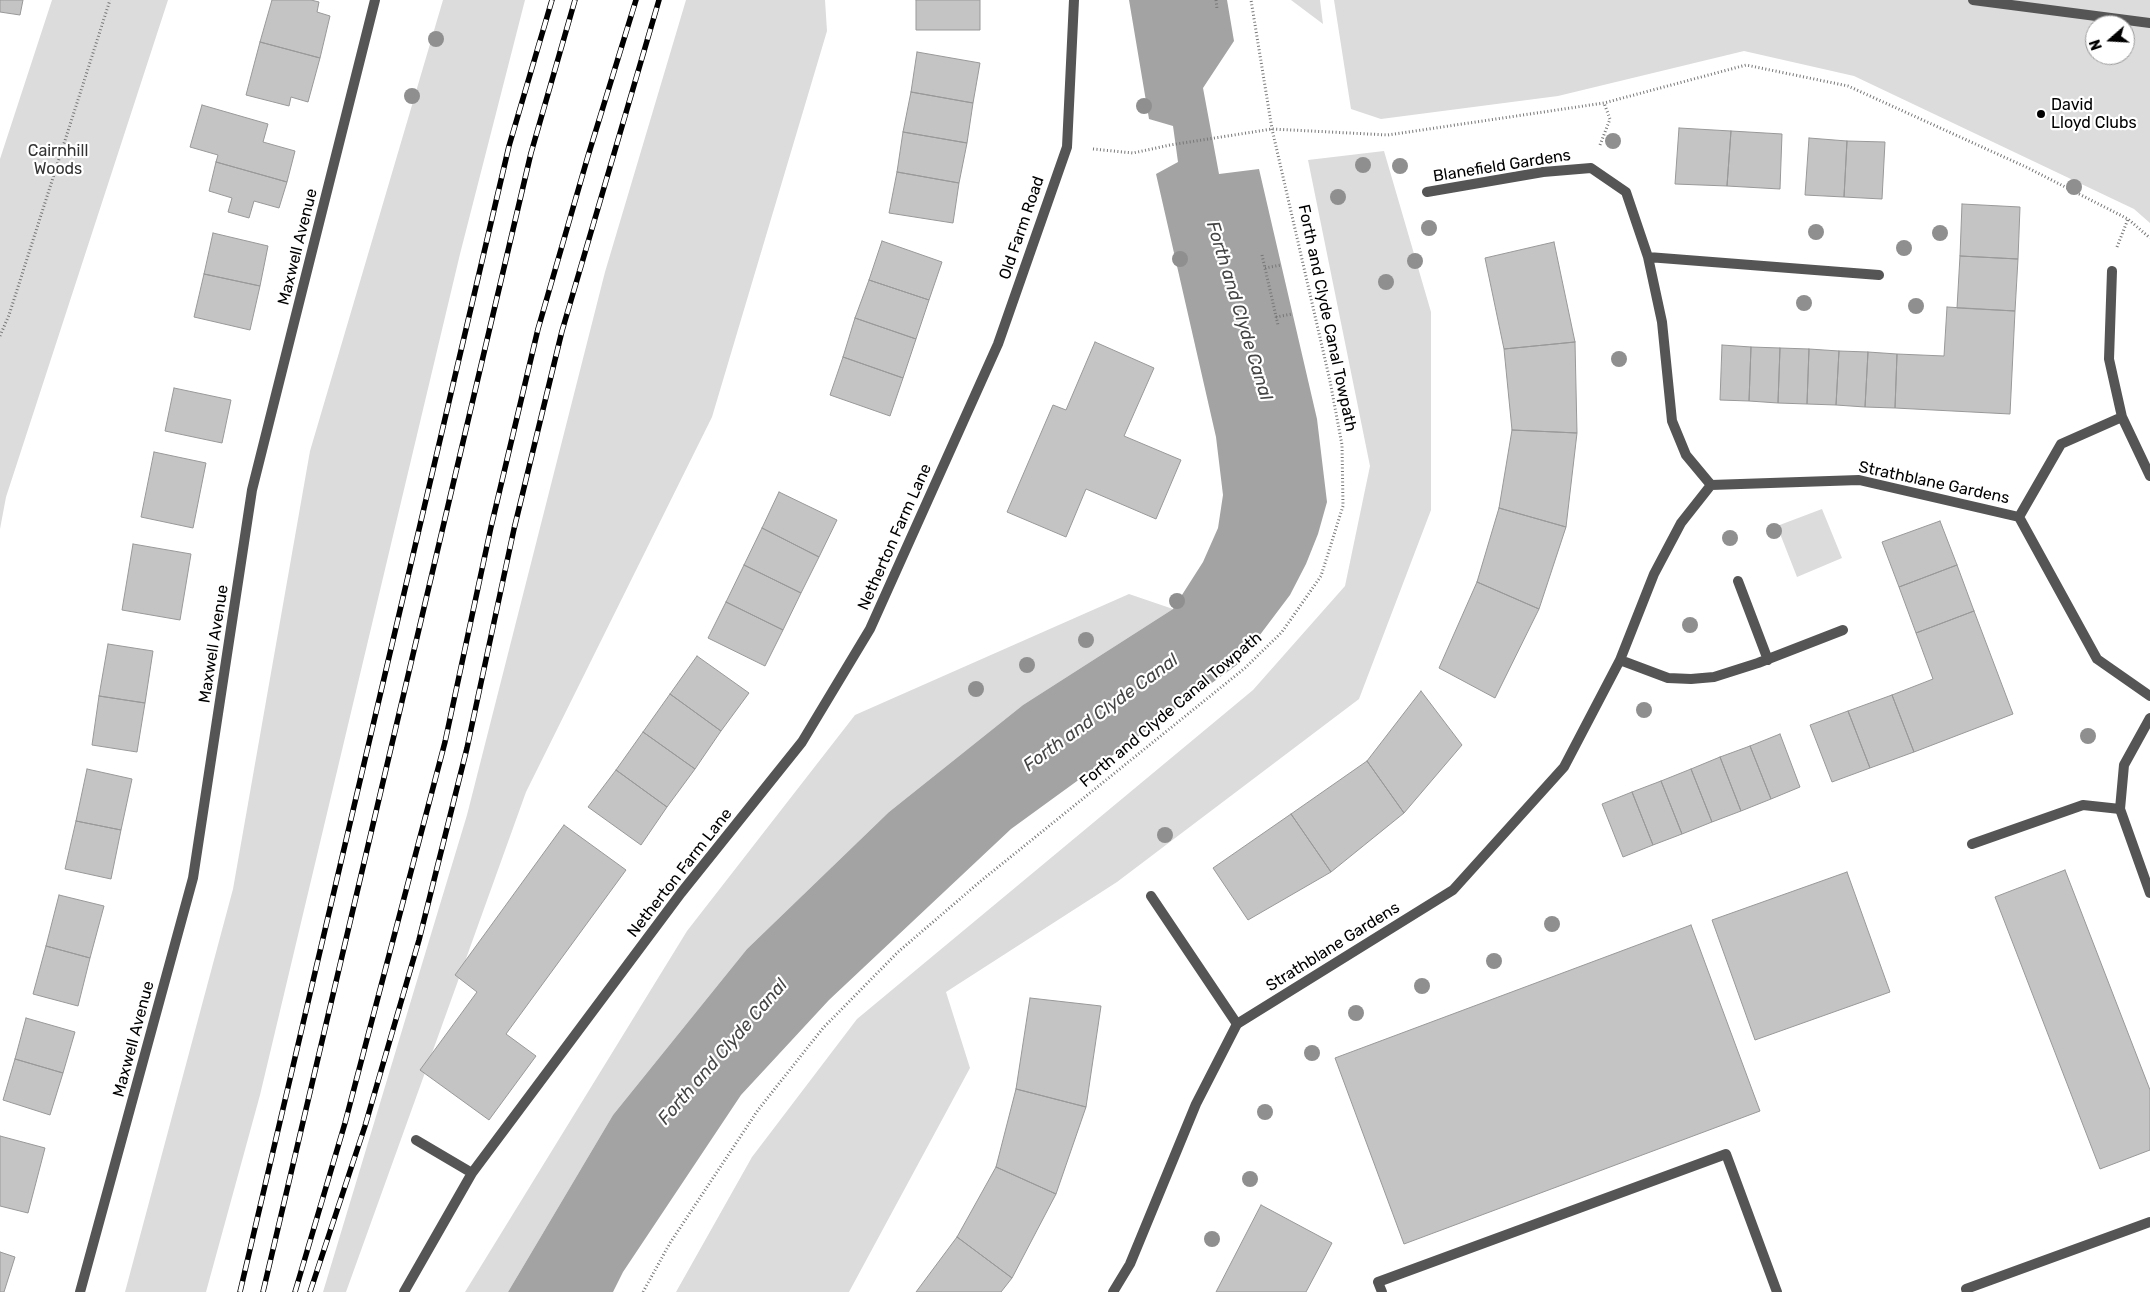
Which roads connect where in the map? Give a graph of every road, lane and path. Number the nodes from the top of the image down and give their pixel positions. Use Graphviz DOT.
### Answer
graph roads {
  1 [pos="110,0"];
  2 [pos="375,0"];
  3 [pos="1074,0"];
  4 [pos="1216,0"];
  5 [pos="1251,0"];
  6 [pos="1973,0"];
  7 [pos="1217,9"];
  8 [pos="2150,22"];
  9 [pos="1604,103"];
  10 [pos="1272,129"];
  11 [pos="1067,147"];
  12 [pos="1591,168"];
  13 [pos="1427,192"];
  14 [pos="2150,238"];
  15 [pos="1262,255"];
  16 [pos="1648,257"];
  17 [pos="1281,265"];
  18 [pos="1265,268"];
  19 [pos="2112,270"];
  20 [pos="1879,275"];
  21 [pos="1292,314"];
  22 [pos="1276,317"];
  23 [pos="1278,325"];
  24 [pos="0,336"];
  25 [pos="2122,417"];
  26 [pos="948,455"];
  27 [pos="2150,476"];
  28 [pos="1711,485"];
  29 [pos="2019,516"];
  30 [pos="1738,580"];
  31 [pos="1843,630"];
  32 [pos="1620,660"];
  33 [pos="1768,660"];
  34 [pos="2150,696"];
  35 [pos="2150,718"];
  36 [pos="2120,809"];
  37 [pos="1972,844"];
  38 [pos="2150,893"];
  39 [pos="1151,896"];
  40 [pos="1237,1024"];
  41 [pos="416,1140"];
  42 [pos="472,1173"];
  43 [pos="2150,1222"];
  44 [pos="1964,1291"];
  45 [pos="80,1292"];
  46 [pos="404,1292"];
  47 [pos="643,1292"];
  48 [pos="1113,1292"];
  49 [pos="1382,1292"];
  50 [pos="1777,1292"];
  1 -- 24 [label="path"];
  2 -- 45 [label="street, Maxwell Avenue"];
  3 -- 11 [label="street, Old Farm Road"];
  4 -- 7 [label="path"];
  5 -- 10 [label="path, Forth and Clyde Canal Towpath"];
  6 -- 8 [label="street"];
  9 -- 10 [label="path"];
  9 -- 12 [label="path"];
  9 -- 14 [label="path"];
  10 -- 11 [label="path"];
  10 -- 47 [label="path, Forth and Clyde Canal Towpath"];
  11 -- 26 [label="street, Old Farm Road"];
  12 -- 13 [label="street, Blanefield Gardens"];
  12 -- 16 [label="street, Blanefield Gardens"];
  15 -- 18 [label="path"];
  16 -- 20 [label="street"];
  16 -- 28 [label="street, Blanefield Gardens"];
  17 -- 18 [label="path"];
  18 -- 22 [label="path"];
  19 -- 25 [label="street"];
  21 -- 22 [label="path"];
  22 -- 23 [label="path"];
  25 -- 27 [label="street"];
  25 -- 29 [label="street, Strathblane Gardens"];
  26 -- 42 [label="street, Netherton Farm Lane"];
  28 -- 29 [label="street, Strathblane Gardens"];
  28 -- 32 [label="street, Strathblane Gardens"];
  29 -- 34 [label="street, Strathblane Gardens"];
  30 -- 33 [label="street"];
  31 -- 33 [label="street"];
  32 -- 33 [label="street"];
  32 -- 40 [label="street, Strathblane Gardens"];
  35 -- 36 [label="street"];
  36 -- 37 [label="street"];
  36 -- 38 [label="street"];
  39 -- 40 [label="street"];
  40 -- 48 [label="street"];
  41 -- 42 [label="street"];
  42 -- 46 [label="street, Netherton Farm Lane"];
  43 -- 44 [label="street"];
  49 -- 50 [label="street"];
}
